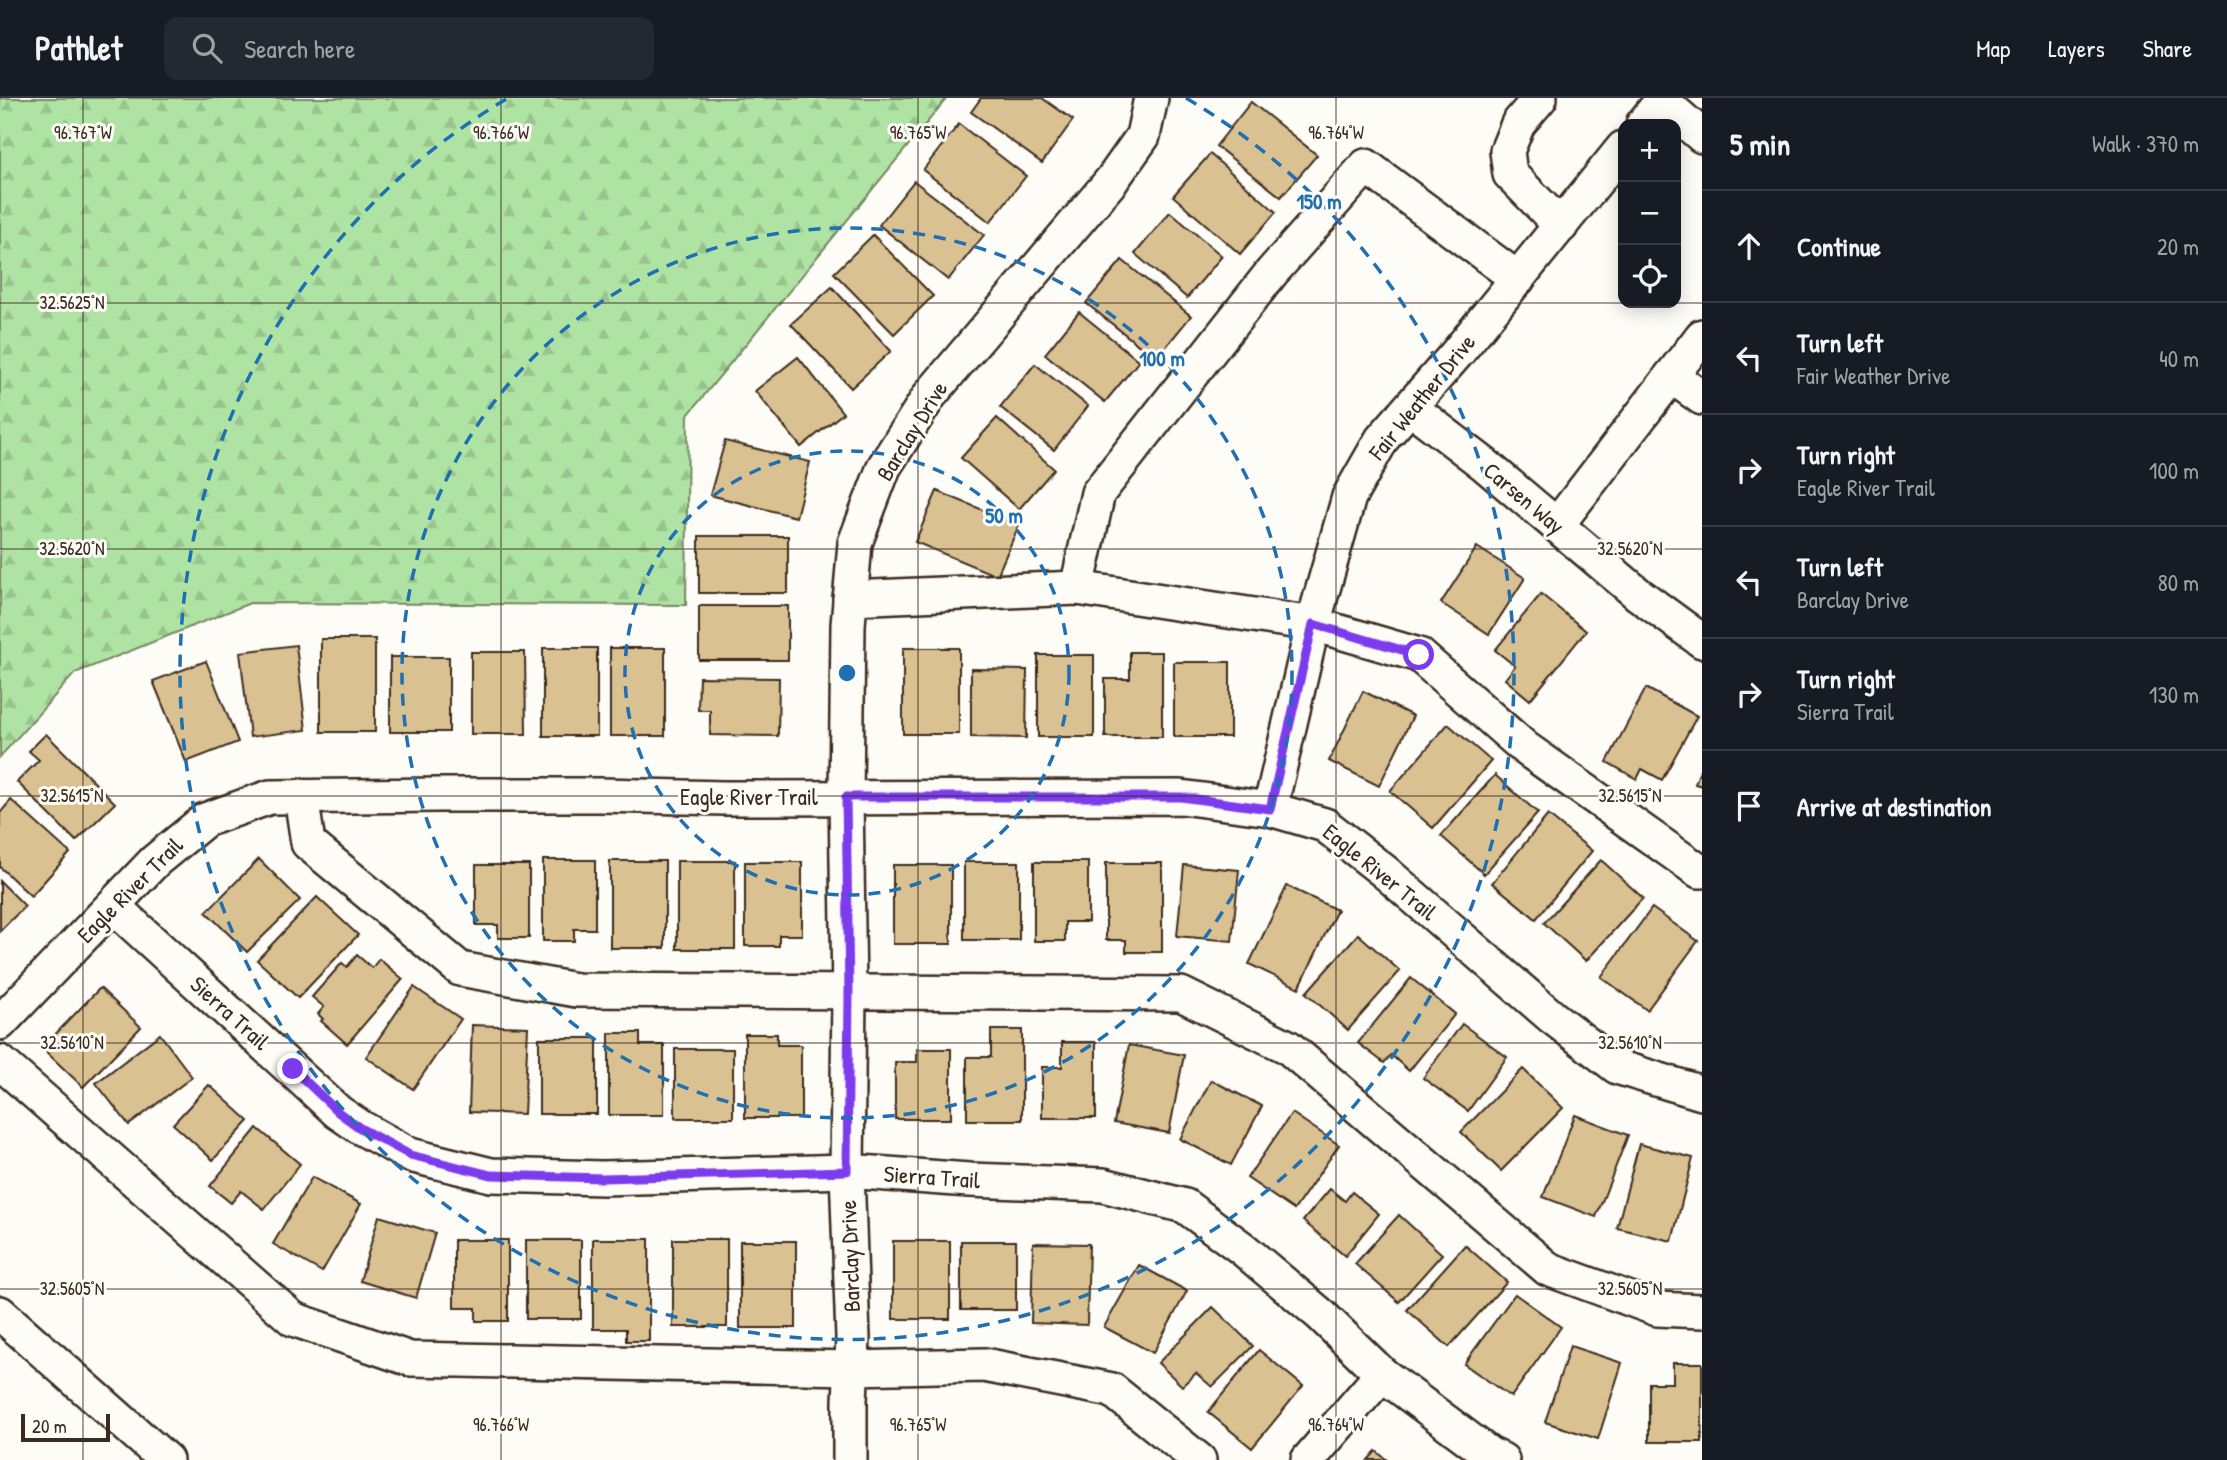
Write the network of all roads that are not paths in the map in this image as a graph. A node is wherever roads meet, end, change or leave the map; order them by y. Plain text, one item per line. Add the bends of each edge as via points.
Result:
1 (1151, 98) edge
2 (1540, 98) edge
3 (1656, 108) edge
4 (1702, 136) edge
5 (1618, 154) edge
6 (1560, 226) junction
7 (1518, 279) junction
8 (1702, 336) edge
9 (1671, 376) junction
10 (1702, 398) edge
11 (1411, 408) junction
12 (1557, 525) junction
13 (1077, 588) junction
14 (850, 598) junction
15 (1313, 624) junction
16 (1702, 642) edge
17 (301, 796) junction
18 (846, 797) junction
19 (1270, 809) junction
20 (1702, 871) edge
21 (113, 906) junction
22 (849, 993) junction
23 (0, 1023) edge
24 (0, 1062) edge
25 (1702, 1093) edge
26 (847, 1171) junction
27 (1702, 1311) edge
28 (0, 1313) edge
29 (852, 1368) junction
30 (1382, 1374) junction
31 (166, 1460) edge
32 (850, 1460) edge
33 (1199, 1460) edge
34 (1308, 1460) edge
35 (1502, 1460) edge

1 - 14 street, Barclay Drive via 1143,136 1112,180 930,395 884,467 855,543
2 - 6 street via 1512,135 1507,151 1510,174
3 - 4 street
5 - 6 street, Fair Weather Drive
6 - 7 street, Fair Weather Drive
7 - 11 street, Fair Weather Drive
7 - 13 street via 1366,166 1272,272 1098,492
8 - 9 street
9 - 10 street
9 - 12 street
11 - 12 street, Carsen Way
11 - 15 street, Fair Weather Drive via 1382,439 1349,498
12 - 16 street, Carsen Way
13 - 14 street
13 - 15 street
14 - 18 street, Barclay Drive
15 - 19 street, Fair Weather Drive
15 - 20 street via 1419,655 1525,748
17 - 18 street, Eagle River Trail
17 - 21 street, Eagle River Trail via 270,797 205,820 155,860
17 - 22 street via 308,843 460,969 576,990
18 - 19 street, Eagle River Trail via 1181,797
18 - 22 street, Barclay Drive
19 - 25 street, Eagle River Trail via 1325,825 1617,1067
21 - 23 street, Eagle River Trail
21 - 26 street, Sierra Trail via 338,1112 410,1155 491,1175 603,1178
22 - 26 street, Barclay Drive
22 - 27 street via 1181,994 1288,1046 1548,1269 1657,1309
24 - 29 street via 293,1319 410,1359
26 - 29 street, Barclay Drive
26 - 30 street, Sierra Trail via 1103,1185 1185,1206 1321,1315
28 - 31 street
29 - 32 street, Barclay Drive
29 - 33 street via 984,1365 1112,1390
30 - 34 street
30 - 35 street, Sierra Trail

